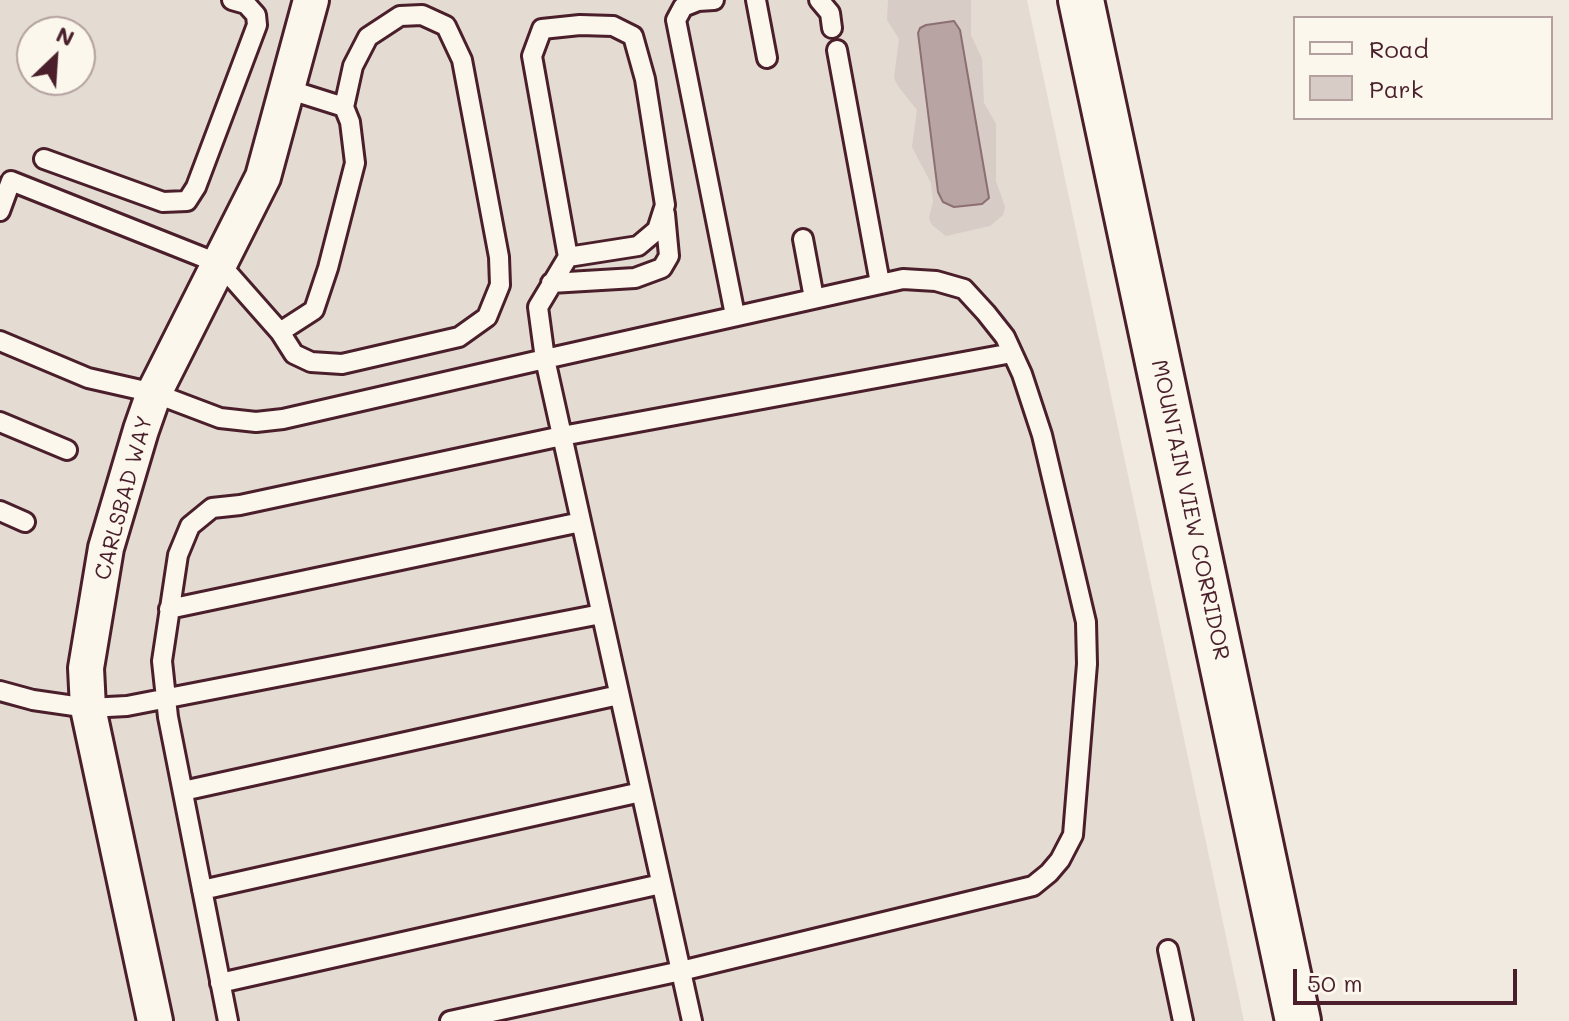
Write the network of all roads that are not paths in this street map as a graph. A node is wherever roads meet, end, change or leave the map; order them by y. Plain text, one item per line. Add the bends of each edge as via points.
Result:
1 (232, 0) edge
2 (311, 0) edge
3 (714, 0) edge
4 (756, 0) edge
5 (819, 0) edge
6 (1081, 0) edge
7 (832, 28) dead end
8 (837, 50) dead end
9 (767, 58) dead end
10 (287, 89) junction
11 (344, 107) junction
12 (44, 159) dead end
13 (6, 179) edge
14 (665, 205) junction
15 (0, 211) edge
16 (803, 239) dead end
17 (568, 257) junction
18 (220, 264) junction
19 (551, 283) junction
20 (880, 283) junction
21 (814, 298) junction
22 (735, 315) junction
23 (280, 332) junction
24 (0, 341) edge
25 (1012, 353) junction
26 (545, 359) junction
27 (154, 393) junction
28 (0, 422) edge
29 (562, 436) junction
30 (67, 450) dead end
31 (0, 511) edge
32 (25, 522) dead end
33 (581, 522) junction
34 (169, 609) junction
35 (601, 614) junction
36 (0, 691) edge
37 (619, 695) junction
38 (166, 700) junction
39 (88, 708) junction
40 (183, 791) junction
41 (641, 792) junction
42 (661, 884) junction
43 (202, 890) junction
44 (1168, 950) dead end
45 (681, 971) junction
46 (220, 983) junction
47 (155, 1021) edge
48 (228, 1021) edge
49 (450, 1021) edge
50 (692, 1021) edge
51 (1183, 1021) edge
52 (1298, 1021) edge

1 - 12 lane via 246,4 257,25 187,201 163,202
2 - 10 street, CARLSBAD WAY
3 - 22 lane via 683,7 676,20
4 - 9 lane
5 - 7 lane via 830,13
6 - 52 highway, MOUNTAIN VIEW CORRIDOR
8 - 20 lane
10 - 11 lane
10 - 18 street, CARLSBAD WAY via 263,177
11 - 23 lane via 355,163 328,268 314,310
11 - 23 lane via 353,66 368,37 400,16 422,15 446,26 462,60 500,285 487,317 459,337 342,364 311,362 294,354
13 - 15 lane
13 - 18 lane
14 - 17 lane via 657,230 638,246
14 - 17 lane via 633,36 613,26 542,29 532,56
14 - 19 lane via 669,256 662,268 635,278
16 - 21 lane
17 - 19 lane
18 - 23 lane
18 - 27 street, CARLSBAD WAY
19 - 26 lane via 538,307
20 - 21 lane
20 - 25 lane via 936,281 964,289
21 - 22 lane
22 - 26 lane
24 - 27 lane via 88,378
25 - 29 lane
25 - 45 lane via 1042,435 1086,622 1073,835 1055,867 1033,886
26 - 27 lane via 256,422 220,418
26 - 29 lane
27 - 39 street, CARLSBAD WAY via 106,548 86,668
28 - 30 lane
29 - 33 lane
29 - 34 lane via 212,508 190,526 178,555
31 - 32 lane
33 - 34 lane
33 - 35 lane
34 - 38 lane via 162,661
35 - 37 lane
35 - 38 lane
36 - 39 lane
37 - 40 lane
37 - 41 lane
38 - 39 lane
38 - 40 lane
39 - 47 street, CARLSBAD WAY
40 - 43 lane
41 - 42 lane
41 - 43 lane
42 - 45 lane
42 - 46 lane
43 - 46 lane
44 - 51 lane
45 - 49 lane
45 - 50 lane
46 - 48 lane

